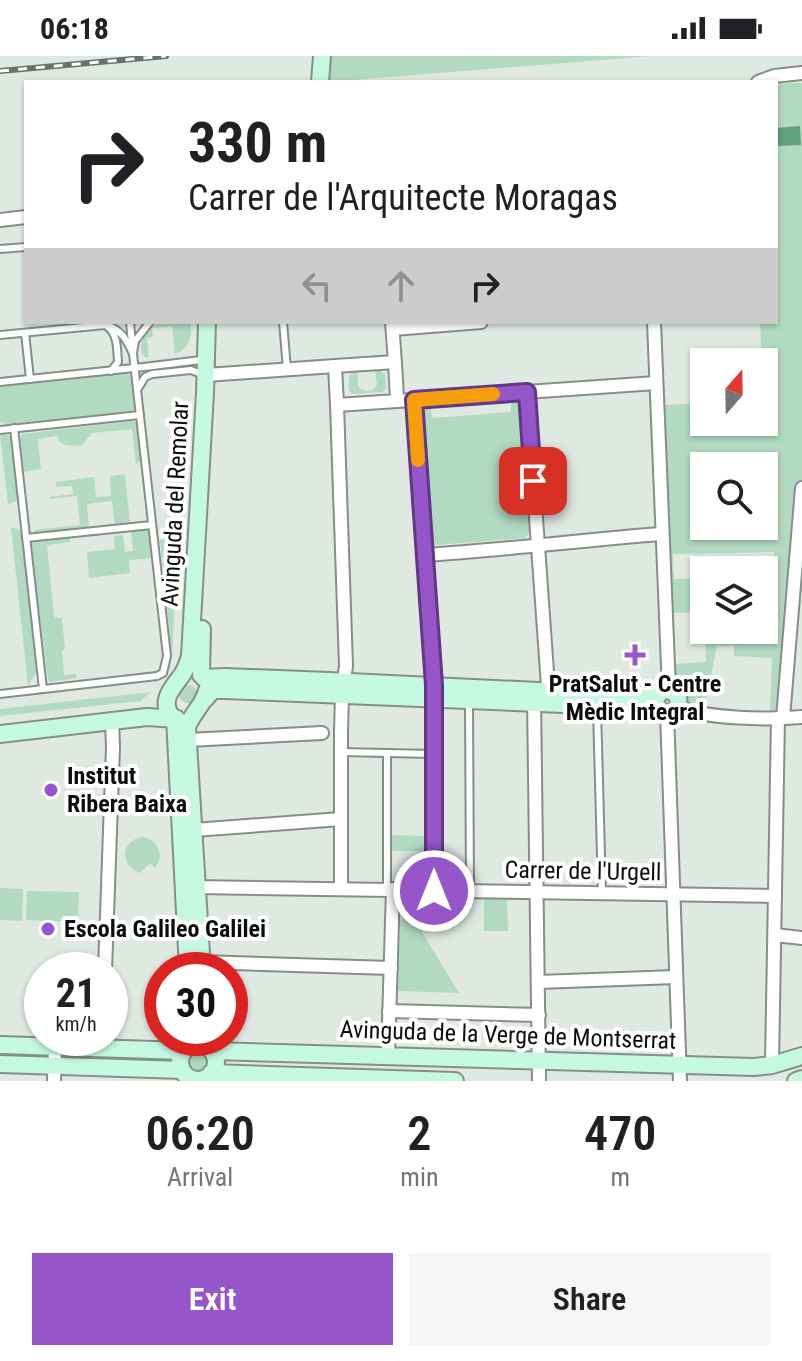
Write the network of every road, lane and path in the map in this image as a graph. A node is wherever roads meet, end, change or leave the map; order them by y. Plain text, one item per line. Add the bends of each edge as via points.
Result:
1 (322, 56) edge
2 (802, 73) edge
3 (320, 80) edge
4 (763, 80) edge
5 (24, 217) edge
6 (0, 220) edge
7 (24, 247) edge
8 (0, 249) edge
9 (109, 324) edge
10 (130, 324) edge
11 (145, 324) edge
12 (207, 324) edge
13 (218, 324) edge
14 (283, 324) edge
15 (428, 324) edge
16 (654, 324) edge
17 (105, 325) junction
18 (392, 325) edge
19 (25, 333) junction
20 (0, 335) edge
21 (133, 351) junction
22 (207, 355) junction
23 (395, 362) junction
24 (153, 366) junction
25 (335, 366) junction
26 (135, 369) junction
27 (287, 369) junction
28 (111, 371) junction
29 (209, 378) junction
30 (30, 379) junction
31 (0, 382) edge
32 (656, 383) junction
33 (527, 392) junction
34 (138, 394) junction
35 (414, 400) junction
36 (397, 401) junction
37 (337, 405) junction
38 (140, 415) junction
39 (14, 428) junction
40 (0, 430) edge
41 (802, 488) edge
42 (152, 525) junction
43 (661, 534) junction
44 (800, 534) edge
45 (26, 538) junction
46 (537, 545) junction
47 (425, 555) junction
48 (201, 657) junction
49 (222, 676) junction
50 (202, 677) junction
51 (343, 688) junction
52 (43, 689) junction
53 (170, 691) junction
54 (434, 691) junction
55 (664, 691) junction
56 (0, 694) edge
57 (542, 697) junction
58 (205, 699) junction
59 (469, 699) junction
60 (597, 705) junction
61 (669, 711) junction
62 (148, 717) junction
63 (802, 717) edge
64 (780, 718) junction
65 (112, 721) junction
66 (178, 727) junction
67 (322, 733) dead end
68 (0, 734) edge
69 (340, 752) junction
70 (387, 753) junction
71 (434, 754) junction
72 (341, 819) junction
73 (194, 830) junction
74 (184, 863) junction
75 (197, 887) junction
76 (341, 888) junction
77 (390, 889) junction
78 (434, 891) junction
79 (470, 892) junction
80 (535, 893) junction
81 (602, 894) junction
82 (673, 894) junction
83 (775, 896) junction
84 (775, 935) junction
85 (802, 938) edge
86 (106, 952) edge
87 (195, 952) edge
88 (197, 952) edge
89 (248, 967) edge
90 (391, 968) junction
91 (676, 977) junction
92 (538, 982) junction
93 (389, 1011) junction
94 (539, 1015) junction
95 (0, 1045) edge
96 (24, 1045) edge
97 (248, 1048) edge
98 (185, 1056) edge
99 (209, 1056) edge
100 (388, 1056) junction
101 (802, 1056) edge
102 (540, 1060) junction
103 (0, 1064) edge
104 (772, 1065) junction
105 (54, 1073) edge
106 (680, 1073) edge
107 (210, 1076) edge
108 (189, 1077) edge
109 (802, 1079) edge
110 (424, 1080) edge
111 (455, 1081) edge
112 (539, 1081) edge
113 (796, 1081) edge

1 - 3 street
2 - 4 street
5 - 6 street
7 - 8 lane
9 - 17 lane
10 - 21 lane
11 - 21 lane
12 - 22 street, Avinguda del Remolar
13 - 29 street, Avinguda del Remolar
14 - 27 lane
15 - 18 street
16 - 32 street
17 - 19 lane
17 - 21 lane via 120,331
17 - 28 lane via 116,340 118,362
18 - 23 street
19 - 20 lane
19 - 30 lane
21 - 24 lane via 140,365
21 - 26 lane
22 - 24 lane
22 - 29 street, Avinguda del Remolar
23 - 25 street
23 - 36 street
24 - 26 lane
25 - 27 street
25 - 37 street
26 - 28 lane
26 - 34 lane
27 - 29 street
28 - 30 lane
29 - 34 lane via 191,370 152,374 139,383
29 - 48 street, Avinguda del Remolar
29 - 53 street, Avinguda del Remolar via 190,656
30 - 31 lane
32 - 33 street
32 - 43 street
33 - 35 street
33 - 46 street
34 - 38 lane
35 - 36 street
35 - 47 street
36 - 37 street
37 - 51 street
38 - 39 lane
38 - 42 lane
39 - 40 lane
39 - 45 lane
41 - 44 street
42 - 45 lane
42 - 52 lane via 167,656 163,673
43 - 46 street
43 - 55 street
44 - 64 street
45 - 52 lane
46 - 47 street
46 - 57 street
47 - 54 street
48 - 49 street
48 - 50 street, Avinguda del Remolar
49 - 50 street
49 - 51 street
50 - 53 street via 183,677
50 - 58 street, Avinguda del Remolar via 208,686
51 - 54 street
51 - 58 street via 213,690
51 - 69 street
52 - 56 lane
53 - 62 street
53 - 66 street via 166,710
54 - 57 street
54 - 59 street
54 - 71 street
55 - 57 street
55 - 61 street via 655,704
57 - 59 street
57 - 60 street
57 - 80 street
58 - 66 street via 187,727
59 - 79 lane
60 - 61 street
60 - 81 lane
61 - 64 street
61 - 82 street
62 - 65 street
62 - 66 street
63 - 64 street
64 - 83 street
65 - 68 street
65 - 86 street
66 - 67 street
66 - 73 street
66 - 74 street
69 - 70 lane
69 - 72 street
70 - 71 lane
70 - 77 lane
71 - 78 street
72 - 73 street
72 - 76 street
73 - 75 street
74 - 75 street
74 - 87 street
75 - 76 street, Carrer de l'Urgell
75 - 88 street
76 - 77 street, Carrer de l'Urgell
77 - 78 street, Carrer de l'Urgell
77 - 90 street
78 - 79 street, Carrer de l'Urgell
79 - 80 street, Carrer de l'Urgell
80 - 81 street, Carrer de l'Urgell
80 - 92 street
81 - 82 street, Carrer de l'Urgell
82 - 83 street, Carrer de l'Urgell
82 - 91 street
83 - 84 street
84 - 85 street
84 - 104 street
89 - 90 street
90 - 93 street
91 - 92 street
91 - 106 street
92 - 94 street
93 - 94 street
93 - 100 street
94 - 102 street
95 - 96 street, Avinguda de la Verge de Montserrat
97 - 100 street, Avinguda de la Verge de Montserrat
98 - 108 street via 180,1060
99 - 107 street via 215,1062
100 - 102 street, Avinguda de la Verge de Montserrat
101 - 104 street, Avinguda de la Verge de Montserrat
102 - 106 street, Avinguda de la Verge de Montserrat
102 - 112 street
103 - 105 street
104 - 106 street, Avinguda de la Verge de Montserrat
105 - 108 street
107 - 108 street
107 - 110 street, Avinguda de la Verge de Montserrat
109 - 113 street
110 - 111 street, Avinguda de la Verge de Montserrat

